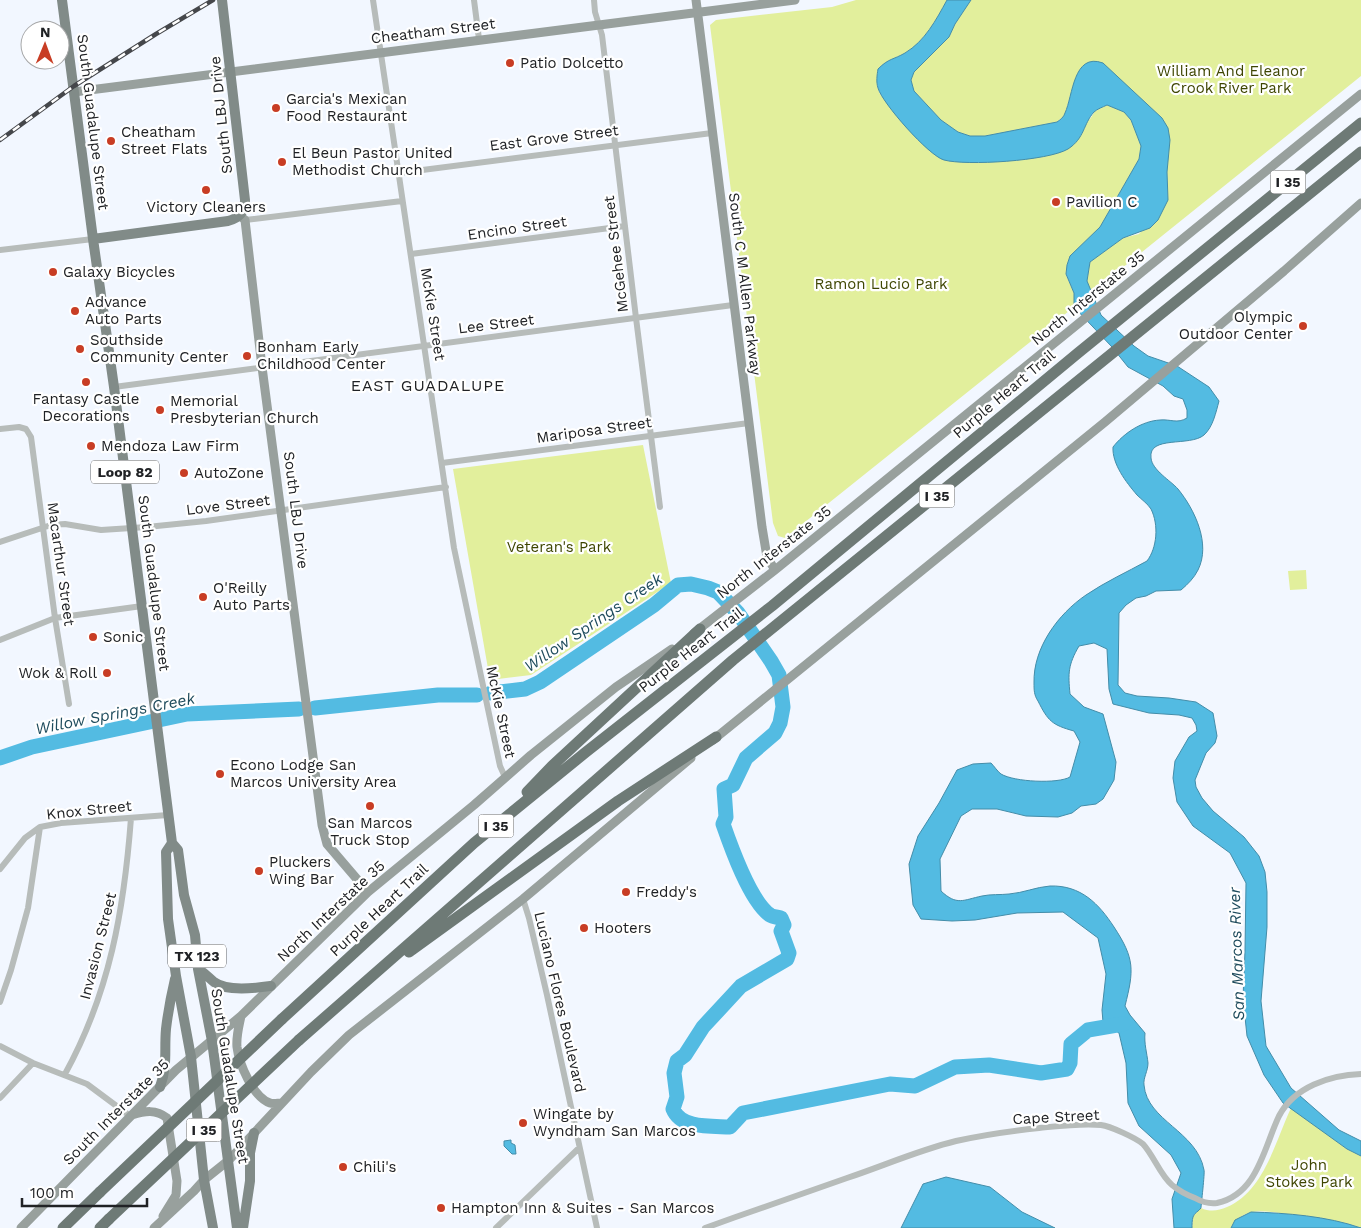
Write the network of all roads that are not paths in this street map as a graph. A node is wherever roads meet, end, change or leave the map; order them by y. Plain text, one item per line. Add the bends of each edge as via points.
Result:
1 (62, 0) edge
2 (222, 0) edge
3 (373, 0) edge
4 (474, 0) edge
5 (594, 0) edge
6 (696, 0) edge
7 (795, 0) edge
8 (697, 12) junction
9 (599, 24) junction
10 (479, 39) junction
11 (381, 52) junction
12 (231, 72) junction
13 (74, 92) junction
14 (1361, 94) edge
15 (1361, 123) edge
16 (712, 133) junction
17 (615, 145) junction
18 (1361, 152) edge
19 (399, 173) junction
20 (402, 201) junction
21 (1361, 203) edge
22 (243, 218) junction
23 (626, 226) junction
24 (92, 239) junction
25 (0, 250) edge
26 (411, 254) junction
27 (733, 304) junction
28 (636, 318) junction
29 (425, 346) junction
30 (262, 367) junction
31 (114, 387) junction
32 (749, 423) junction
33 (0, 429) edge
34 (652, 435) junction
35 (442, 463) junction
36 (446, 487) junction
37 (660, 507) dead end
38 (282, 510) junction
39 (44, 526) junction
40 (132, 528) junction
41 (0, 542) edge
42 (775, 570) junction
43 (142, 606) junction
44 (55, 618) junction
45 (702, 627) junction
46 (0, 640) edge
47 (69, 704) dead end
48 (716, 737) junction
49 (505, 777) junction
50 (168, 815) junction
51 (131, 818) junction
52 (40, 827) junction
53 (484, 835) junction
54 (172, 843) junction
55 (0, 869) edge
56 (368, 892) junction
57 (522, 899) junction
58 (198, 969) junction
59 (176, 976) junction
60 (271, 986) junction
61 (349, 996) junction
62 (0, 1002) edge
63 (241, 1016) junction
64 (212, 1041) junction
65 (0, 1046) edge
66 (191, 1057) junction
67 (33, 1063) junction
68 (65, 1074) junction
69 (1361, 1074) edge
70 (160, 1087) junction
71 (0, 1098) edge
72 (282, 1103) junction
73 (130, 1116) junction
74 (254, 1133) junction
75 (579, 1148) junction
76 (229, 1160) junction
77 (204, 1180) junction
78 (156, 1226) edge
79 (21, 1228) edge
80 (63, 1228) edge
81 (100, 1228) edge
82 (212, 1228) edge
83 (237, 1228) edge
84 (243, 1228) edge
85 (496, 1228) edge
86 (597, 1228) edge
87 (705, 1228) edge

1 - 13 main road, South Guadalupe Street / Loop 82
2 - 12 main road, South LBJ Drive
3 - 11 street, McKie Street
4 - 10 street
5 - 9 street, McGehee Street
6 - 8 main road, South C M Allen Parkway
7 - 8 main road, Cheatham Street
8 - 9 main road, Cheatham Street
8 - 16 main road, South C M Allen Parkway
9 - 10 main road, Cheatham Street
9 - 17 street, McGehee Street
10 - 11 main road, Cheatham Street
11 - 12 main road, Cheatham Street
11 - 19 street, McKie Street
12 - 13 main road, Cheatham Street
12 - 22 main road, South LBJ Drive via 246,205
13 - 24 main road, South Guadalupe Street / Loop 82
14 - 42 main road, North Interstate 35
15 - 53 highway, Purple Heart Trail / I 35 via 772,606
16 - 17 street, East Grove Street
16 - 27 main road, South C M Allen Parkway
17 - 19 street, East Grove Street
17 - 23 street, McGehee Street
18 - 61 highway, I 35 via 733,660
19 - 20 street, McKie Street
20 - 22 street
20 - 26 street, McKie Street
21 - 48 main road via 1105,422
22 - 24 main road
22 - 30 main road, South LBJ Drive
23 - 26 street, Encino Street
23 - 28 street, McGehee Street
24 - 25 street
24 - 31 main road, South Guadalupe Street / Loop 82
26 - 29 street, McKie Street
27 - 28 street, Lee Street
27 - 32 main road, South C M Allen Parkway
28 - 29 street, Lee Street
28 - 34 street, McGehee Street
29 - 30 street, Lee Street
29 - 35 street, McKie Street
30 - 31 street, Lee Street
30 - 38 main road, South LBJ Drive
31 - 40 main road, South Guadalupe Street / Loop 82
32 - 34 street, Mariposa Street
32 - 42 main road, South C M Allen Parkway via 766,551
33 - 39 street, Macarthur Street via 19,427 26,429 31,437
34 - 35 street, Mariposa Street
34 - 37 street, McGehee Street
35 - 36 street, McKie Street
36 - 38 street, Love Street
36 - 49 street, McKie Street via 454,548
38 - 40 street, Love Street
38 - 56 main road, South LBJ Drive via 324,833 328,844
39 - 40 street, Love Street via 65,524 100,530
39 - 41 street, Love Street
39 - 44 street, Macarthur Street
40 - 43 main road, South Guadalupe Street / Loop 82
42 - 45 main road, North Interstate 35
43 - 44 street
43 - 50 main road, South Guadalupe Street / Loop 82
44 - 46 street
44 - 47 street, Macarthur Street
45 - 49 main road, North Interstate 35 via 616,687
45 - 53 highway via 552,766
48 - 57 main road
48 - 61 highway via 618,800
49 - 56 main road, North Interstate 35
50 - 51 street, Knox Street
50 - 54 main road, South Guadalupe Street / Loop 82
51 - 52 street, Knox Street
51 - 68 street, Invasion Street via 124,893 106,976 88,1028
52 - 55 street, Knox Street via 25,838
52 - 62 street via 28,908
53 - 80 highway, Purple Heart Trail / I 35, bridge via 282,1019
54 - 58 main road, South Guadalupe Street / TX 123 via 178,850 184,895 195,935
54 - 59 main road, South Guadalupe Street / Loop 82 via 166,852 166,868 168,920
56 - 60 main road, North Interstate 35
57 - 72 main road via 349,1035
57 - 75 street, Luciano Flores Boulevard via 547,995
58 - 60 main road via 215,982 229,987
58 - 64 main road, South Guadalupe Street / TX 123
59 - 66 main road, South Guadalupe Street / Loop 82
59 - 70 main road via 168,1008 166,1066
60 - 63 main road, North Interstate 35
61 - 81 highway, I 35, bridge via 298,1040
63 - 64 main road, North Interstate 35
63 - 72 main road via 237,1048 245,1077 260,1096 270,1103
64 - 66 main road, South Interstate 35
64 - 76 main road, South Guadalupe Street / TX 123
65 - 67 street
66 - 70 main road, South Interstate 35
66 - 77 main road, South Guadalupe Street
67 - 68 street
67 - 71 street
68 - 73 street via 87,1084
69 - 87 street, Cape Street via 1325,1080 1300,1093 1284,1108 1253,1177 1241,1190 1216,1203 1204,1203 1171,1184 1141,1143 1116,1130 1102,1125 1061,1126 1005,1132 956,1142
70 - 73 main road, South Interstate 35
72 - 74 main road
73 - 78 main road via 153,1111 167,1118 177,1181 176,1195
73 - 79 main road, South Interstate 35
74 - 76 main road
74 - 84 main road
75 - 85 street
75 - 86 street, Luciano Flores Boulevard
76 - 77 main road
76 - 83 main road, South Guadalupe Street / TX 123
77 - 78 main road
77 - 82 main road, South Guadalupe Street

